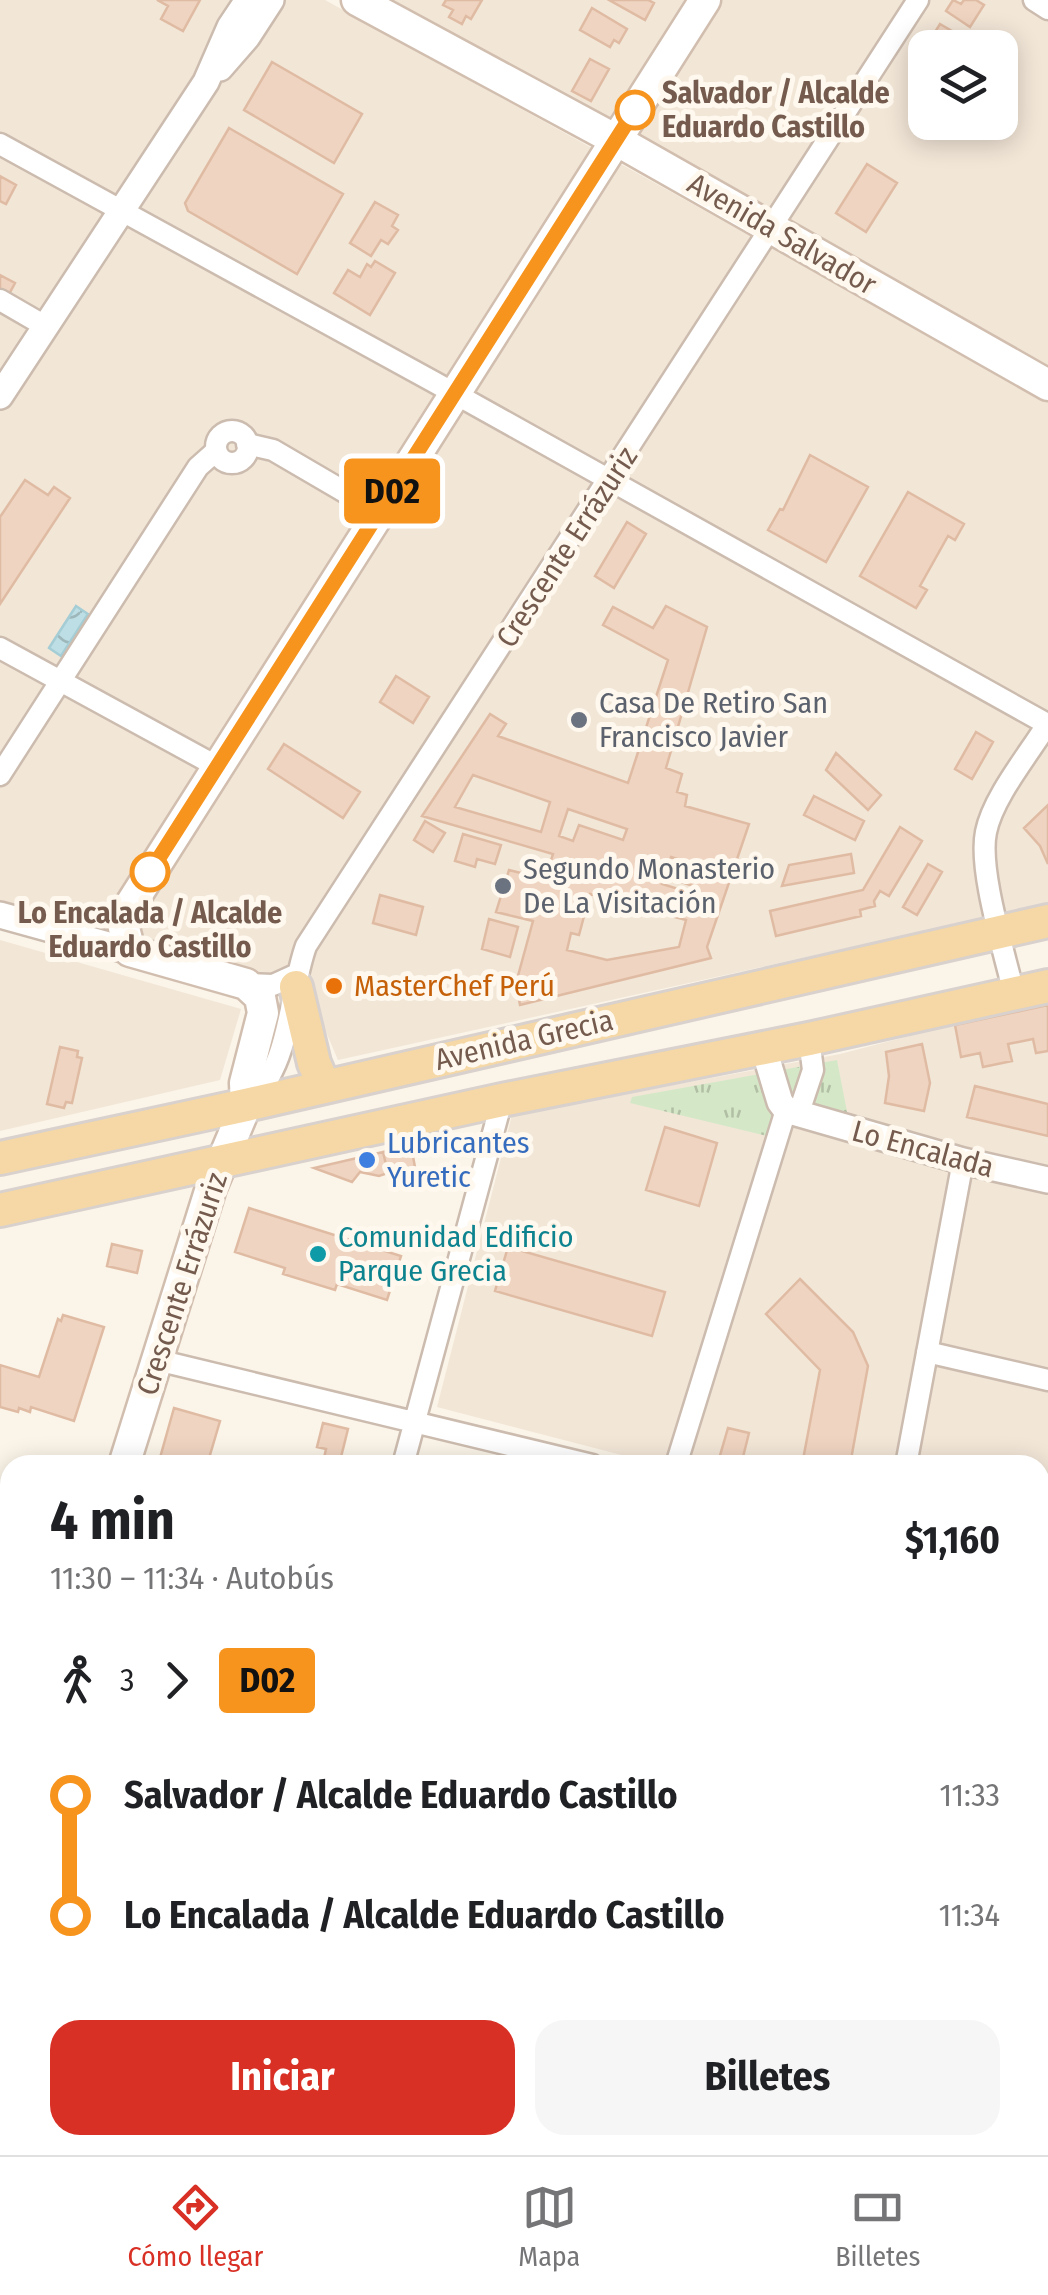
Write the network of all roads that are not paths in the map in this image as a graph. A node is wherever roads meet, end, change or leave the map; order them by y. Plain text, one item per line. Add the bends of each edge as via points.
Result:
1 (248, 0) edge
2 (271, 0) edge
3 (357, 0) edge
4 (705, 0) edge
5 (918, 0) edge
6 (1034, 0) edge
7 (1048, 9) edge
8 (206, 82) junction
9 (616, 140) junction
10 (0, 144) edge
11 (121, 210) junction
12 (772, 228) junction
13 (0, 300) edge
14 (46, 326) junction
15 (1048, 385) edge
16 (455, 394) junction
17 (0, 396) edge
18 (610, 480) junction
19 (379, 512) junction
20 (0, 648) edge
21 (61, 681) junction
22 (1048, 724) edge
23 (218, 767) junction
24 (0, 774) edge
25 (0, 915) edge
26 (1048, 921) edge
27 (1000, 932) junction
28 (130, 951) junction
29 (296, 981) junction
30 (246, 984) junction
31 (1048, 986) edge
32 (1014, 994) junction
33 (808, 1040) junction
34 (764, 1048) junction
35 (324, 1086) junction
36 (502, 1100) junction
37 (246, 1105) junction
38 (792, 1112) junction
39 (0, 1158) edge
40 (964, 1161) junction
41 (221, 1162) junction
42 (1048, 1180) edge
43 (0, 1210) edge
44 (927, 1352) junction
45 (157, 1360) junction
46 (1048, 1380) edge
47 (415, 1420) junction
48 (127, 1455) edge
49 (405, 1455) edge
50 (553, 1455) edge
51 (679, 1455) edge
52 (908, 1455) edge

1 - 8 street
2 - 8 street
3 - 9 main road, Avenida Salvador
4 - 9 main road
5 - 12 street, Crescente Errázuriz
6 - 7 street
8 - 11 street
9 - 12 main road, Avenida Salvador
9 - 16 main road
10 - 11 street
11 - 14 street
11 - 16 street
12 - 15 main road, Avenida Salvador
12 - 18 street, Crescente Errázuriz
13 - 14 street
14 - 17 street
16 - 18 street
16 - 19 main road
18 - 22 street
18 - 29 street, Crescente Errázuriz via 306,946
19 - 21 street via 274,450 247,444 246,455 232,464 216,451 198,467
19 - 23 main road
20 - 21 street
21 - 23 street
21 - 24 street
22 - 27 street via 986,834
23 - 28 main road via 129,907 124,928
25 - 28 street
26 - 27 main road, Avenida Grecia
27 - 32 street
27 - 35 main road, Avenida Grecia
28 - 30 main road
29 - 30 street
29 - 35 main road
29 - 37 street, Crescente Errázuriz via 279,1052
30 - 37 main road, Crescente Errázuriz via 257,992 262,1013
31 - 32 main road, Avenida Grecia
32 - 33 main road, Avenida Grecia
33 - 34 main road, Avenida Grecia
33 - 38 street via 814,1070
34 - 36 main road, Avenida Grecia
34 - 38 street
35 - 37 main road, Avenida Grecia
36 - 41 main road, Avenida Grecia
36 - 47 street
37 - 39 main road, Avenida Grecia
37 - 41 main road, Crescente Errázuriz
38 - 40 street, Lo Encalada
38 - 51 street
40 - 42 street, Lo Encalada
40 - 44 street
41 - 43 main road, Avenida Grecia
41 - 45 main road, Crescente Errázuriz
44 - 46 street
44 - 52 street
45 - 47 street
45 - 48 main road, Crescente Errázuriz
47 - 49 street
47 - 50 street

